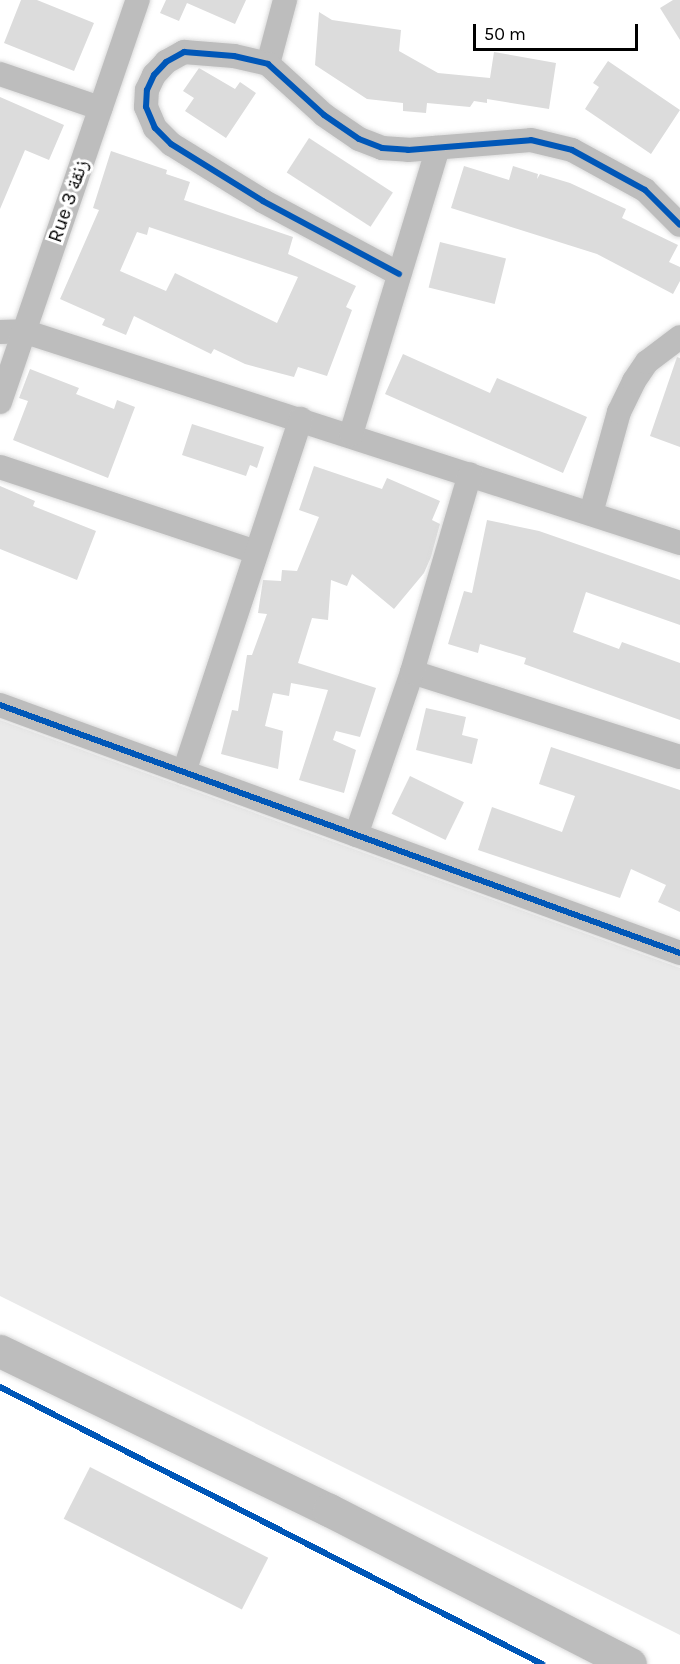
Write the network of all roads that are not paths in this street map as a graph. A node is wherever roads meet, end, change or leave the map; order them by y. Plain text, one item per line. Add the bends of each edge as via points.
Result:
1 (138, 0) edge
2 (285, 0) edge
3 (268, 64) junction
4 (0, 74) edge
5 (100, 108) junction
6 (438, 148) junction
7 (680, 225) edge
8 (399, 274) junction
9 (11, 332) edge
10 (680, 337) edge
11 (0, 402) edge
12 (301, 419) junction
13 (351, 434) junction
14 (0, 467) edge
15 (471, 474) junction
16 (591, 513) junction
17 (680, 543) edge
18 (256, 552) junction
19 (412, 672) junction
20 (0, 705) edge
21 (680, 757) edge
22 (184, 772) junction
23 (356, 835) junction
24 (680, 953) edge
25 (0, 1352) edge
26 (630, 1664) edge

1 - 5 street, Rue 3 زنقة
2 - 3 street
3 - 6 street via 324,115 359,139 382,148
3 - 8 street via 205,51 184,52 166,62 147,90 146,107 154,128 189,157 254,196
4 - 5 street
5 - 9 street, Rue 3 زنقة
6 - 7 street via 531,140 572,150 645,190
6 - 8 street
8 - 13 street
9 - 11 street, Rue 3 زنقة
9 - 12 street
10 - 16 street via 647,362 634,381 619,412
12 - 13 street
12 - 18 street
13 - 15 street
14 - 18 street
15 - 16 street
15 - 19 street
16 - 17 street
18 - 22 street
19 - 21 street
19 - 23 street
20 - 22 street
22 - 23 street
23 - 24 street
25 - 26 main road via 329,1510

